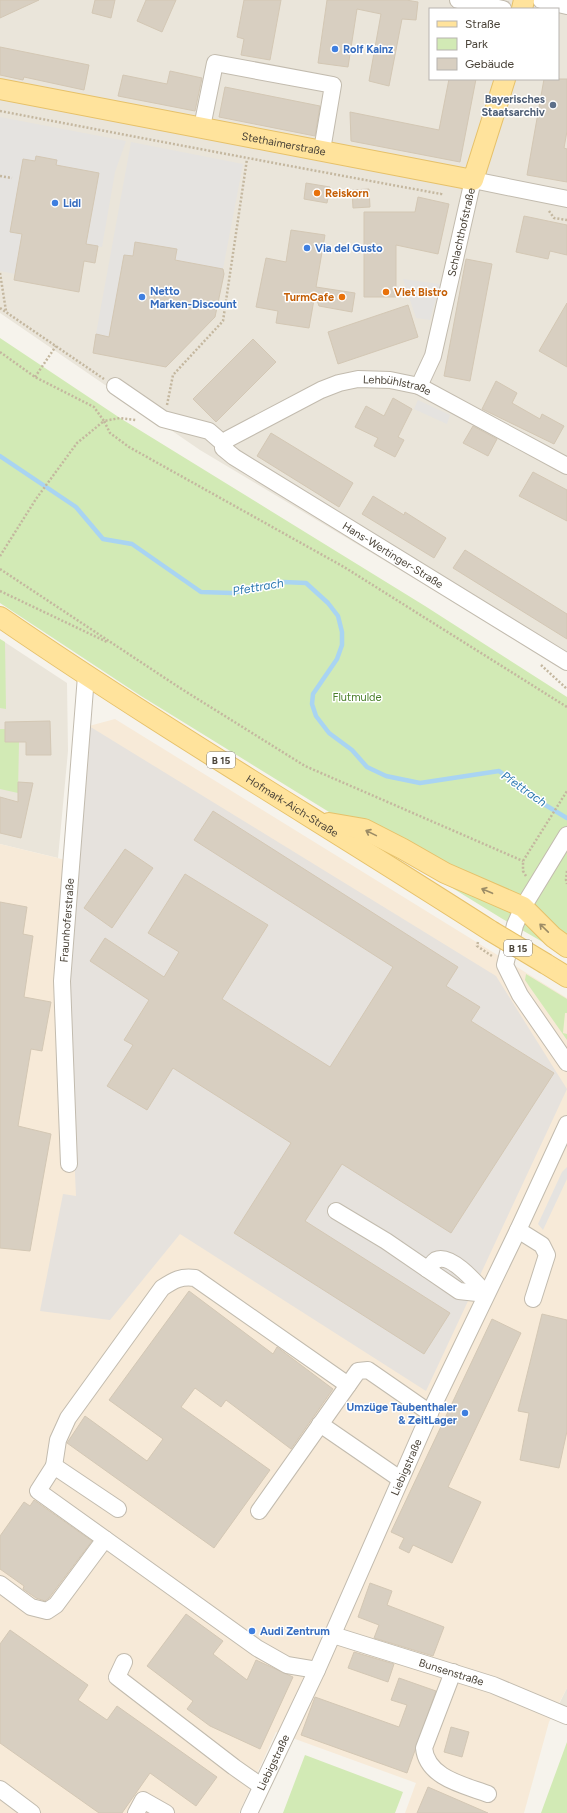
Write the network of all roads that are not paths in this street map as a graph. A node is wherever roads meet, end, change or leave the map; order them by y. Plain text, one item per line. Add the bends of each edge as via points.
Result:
1 (458, 0) edge
2 (541, 0) edge
3 (567, 6) edge
4 (498, 8) edge
5 (505, 80) edge
6 (0, 89) edge
7 (202, 127) junction
8 (322, 150) junction
9 (473, 180) junction
10 (567, 199) edge
11 (115, 386) road end
12 (419, 386) junction
13 (224, 444) junction
14 (567, 466) edge
15 (0, 617) edge
16 (567, 662) edge
17 (86, 676) junction
18 (319, 821) junction
19 (566, 836) edge
20 (522, 907) junction
21 (567, 948) edge
22 (567, 977) edge
23 (567, 1062) edge
24 (567, 1124) edge
25 (564, 1142) edge
26 (69, 1164) dead end
27 (336, 1211) dead end
28 (518, 1230) junction
29 (486, 1294) junction
30 (533, 1299) dead end
31 (348, 1385) junction
32 (430, 1413) junction
33 (320, 1424) junction
34 (54, 1466) junction
35 (400, 1479) junction
36 (118, 1509) dead end
37 (259, 1511) dead end
38 (105, 1538) junction
39 (0, 1584) edge
40 (333, 1635) junction
41 (124, 1662) dead end
42 (317, 1670) junction
43 (453, 1672) junction
44 (567, 1716) edge
45 (262, 1786) junction
46 (0, 1789) edge
47 (488, 1794) dead end
48 (32, 1813) edge
49 (136, 1813) edge
50 (166, 1813) edge
51 (249, 1813) edge

1 - 4 street
2 - 3 street
5 - 9 main road, Schlachthofstraße
6 - 7 main road, Stethaimerstraße
7 - 8 main road, Stethaimerstraße
7 - 8 street via 215,63 333,85
8 - 9 main road, Stethaimerstraße
9 - 10 street, Stethaimerstraße
9 - 12 street, Schlachthofstraße via 433,356
11 - 13 street via 163,419 209,431
12 - 13 street, Lehbühlstraße via 358,379 339,383 228,439
12 - 14 street, Lehbühlstraße
13 - 16 street, Hans-Wertinger-Straße via 223,448 234,457
15 - 17 main road, Hofmark-Aich-Straße / B 15
17 - 18 main road, Hofmark-Aich-Straße / B 15
17 - 26 street, Fraunhoferstraße via 62,980
20 -> 18 main road via 445,873 364,829
18 - 22 main road, Hofmark-Aich-Straße / B 15, bridge
19 - 20 street
21 -> 20 main road
20 - 23 street via 505,965 520,995
24 - 25 street, Liebigstraße
25 - 28 street, Liebigstraße
27 - 29 street via 386,1241 459,1291
28 - 29 street, Liebigstraße
28 - 30 street via 542,1245 546,1255
29 - 32 street, Liebigstraße
31 - 32 street via 358,1371 368,1370
31 - 33 street
31 - 34 street via 195,1278 174,1280 162,1288 68,1418 58,1440
32 - 35 street, Liebigstraße
33 - 35 street
33 - 37 street
34 - 36 street
34 - 38 street via 38,1491
35 - 40 street, Liebigstraße
38 - 39 street via 56,1605 47,1611 31,1607
38 - 42 street via 257,1648 287,1665
40 - 42 street, Liebigstraße
40 - 43 street, Bunsenstraße
41 - 45 street via 116,1677
42 - 45 street, Liebigstraße
43 - 44 street, Bunsenstraße via 493,1685
43 - 47 street via 424,1748 424,1756 434,1771
45 - 51 street, Liebigstraße
46 - 48 street
49 - 50 street via 143,1800

